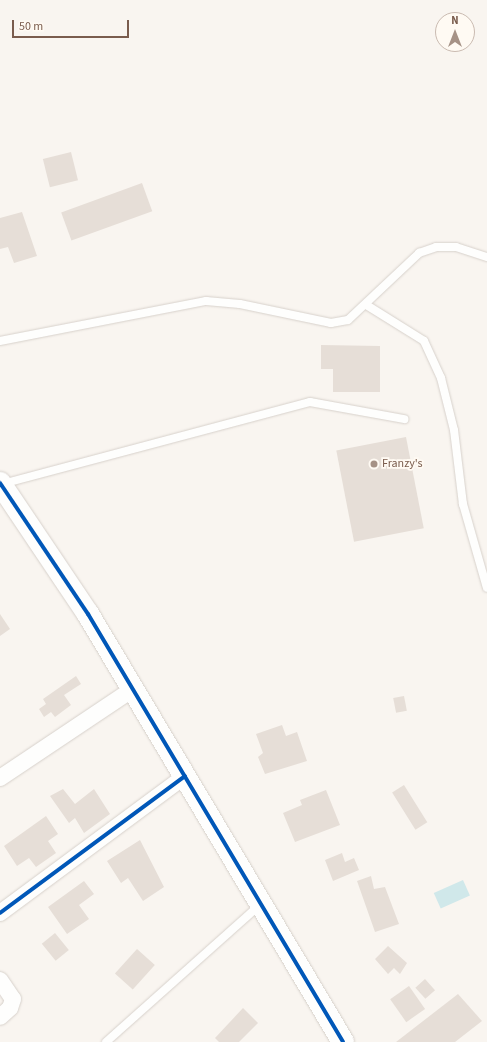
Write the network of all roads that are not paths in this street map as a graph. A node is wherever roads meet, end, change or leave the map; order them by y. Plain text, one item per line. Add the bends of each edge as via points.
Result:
1 (487, 256) edge
2 (368, 306) junction
3 (0, 341) edge
4 (404, 419) dead end
5 (0, 484) edge
6 (487, 588) edge
7 (133, 689) junction
8 (185, 776) junction
9 (0, 778) edge
10 (261, 904) junction
11 (0, 914) edge
12 (0, 980) edge
13 (0, 1017) edge
14 (106, 1042) edge
15 (343, 1042) edge

1 - 2 lane via 456,247 436,247 425,251 400,269
2 - 3 lane via 348,320 331,322 240,304 206,301
2 - 6 lane via 424,341 440,378 454,430 464,504
4 - 5 lane via 310,402
5 - 7 street via 88,614
7 - 8 street
7 - 9 street
8 - 10 street
8 - 11 street
10 - 14 lane
10 - 15 street
12 - 13 street via 13,999 10,1008

